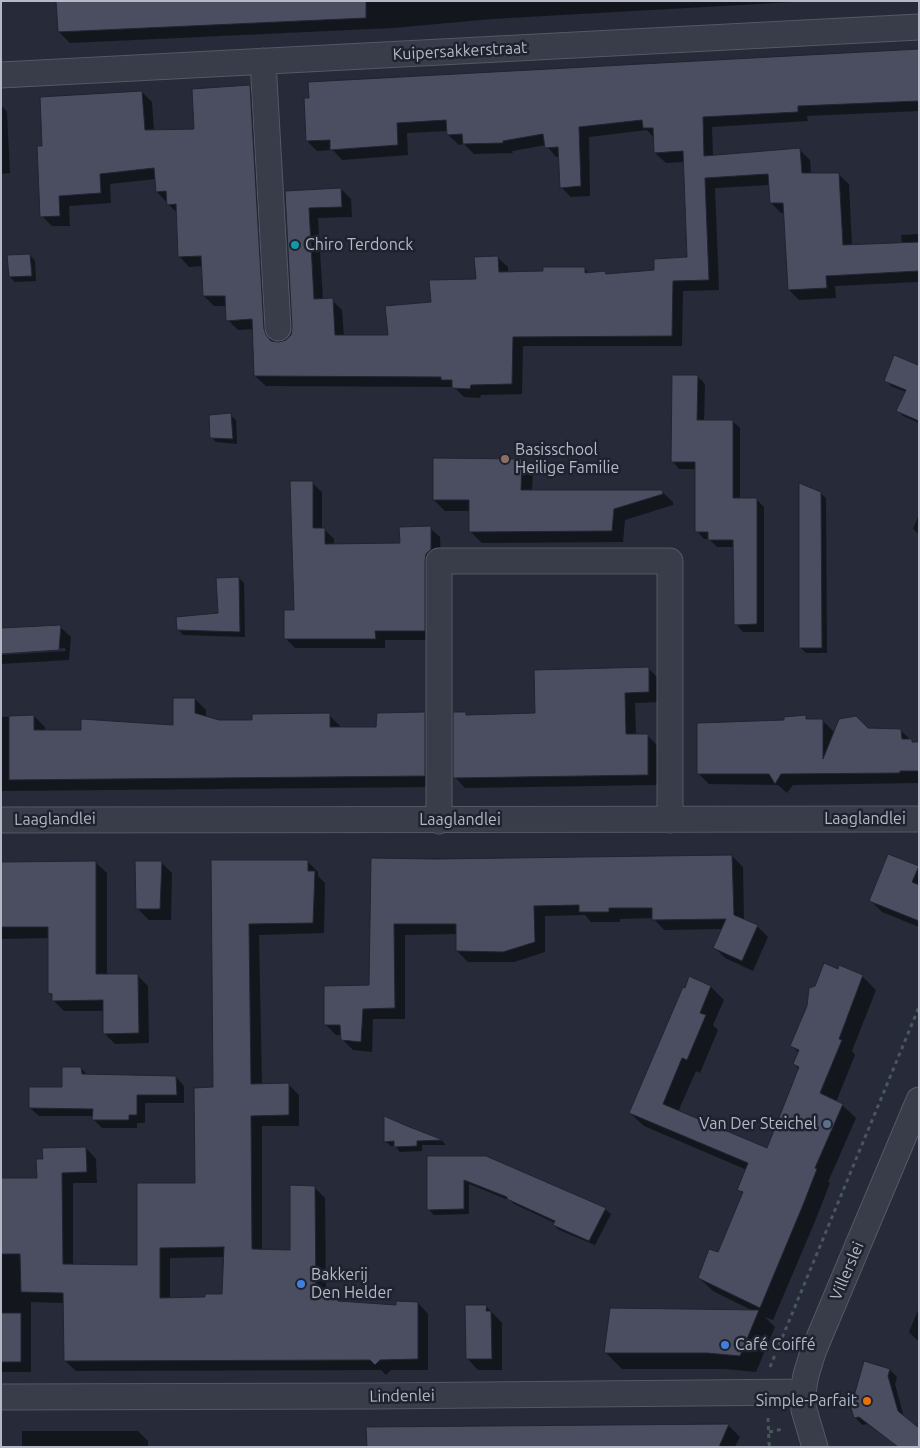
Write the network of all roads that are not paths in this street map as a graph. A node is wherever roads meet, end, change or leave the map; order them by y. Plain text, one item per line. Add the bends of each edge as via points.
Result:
1 (919, 27) edge
2 (263, 62) junction
3 (1, 75) edge
4 (278, 328) dead end
5 (919, 819) edge
6 (1, 820) edge
7 (670, 820) junction
8 (439, 821) junction
9 (919, 1100) edge
10 (803, 1392) junction
11 (1, 1397) edge
12 (815, 1447) edge

1 - 2 street, Kuipersakkerstraat
2 - 3 street, Kuipersakkerstraat
2 - 4 street
5 - 7 street, Laaglandlei
6 - 8 street, Laaglandlei
7 - 8 street, Laaglandlei
7 - 8 street via 670,561 439,561
9 - 10 street, Villerslei via 813,1352
10 - 11 street, Lindenlei
10 - 12 street, Villerslei via 804,1410

